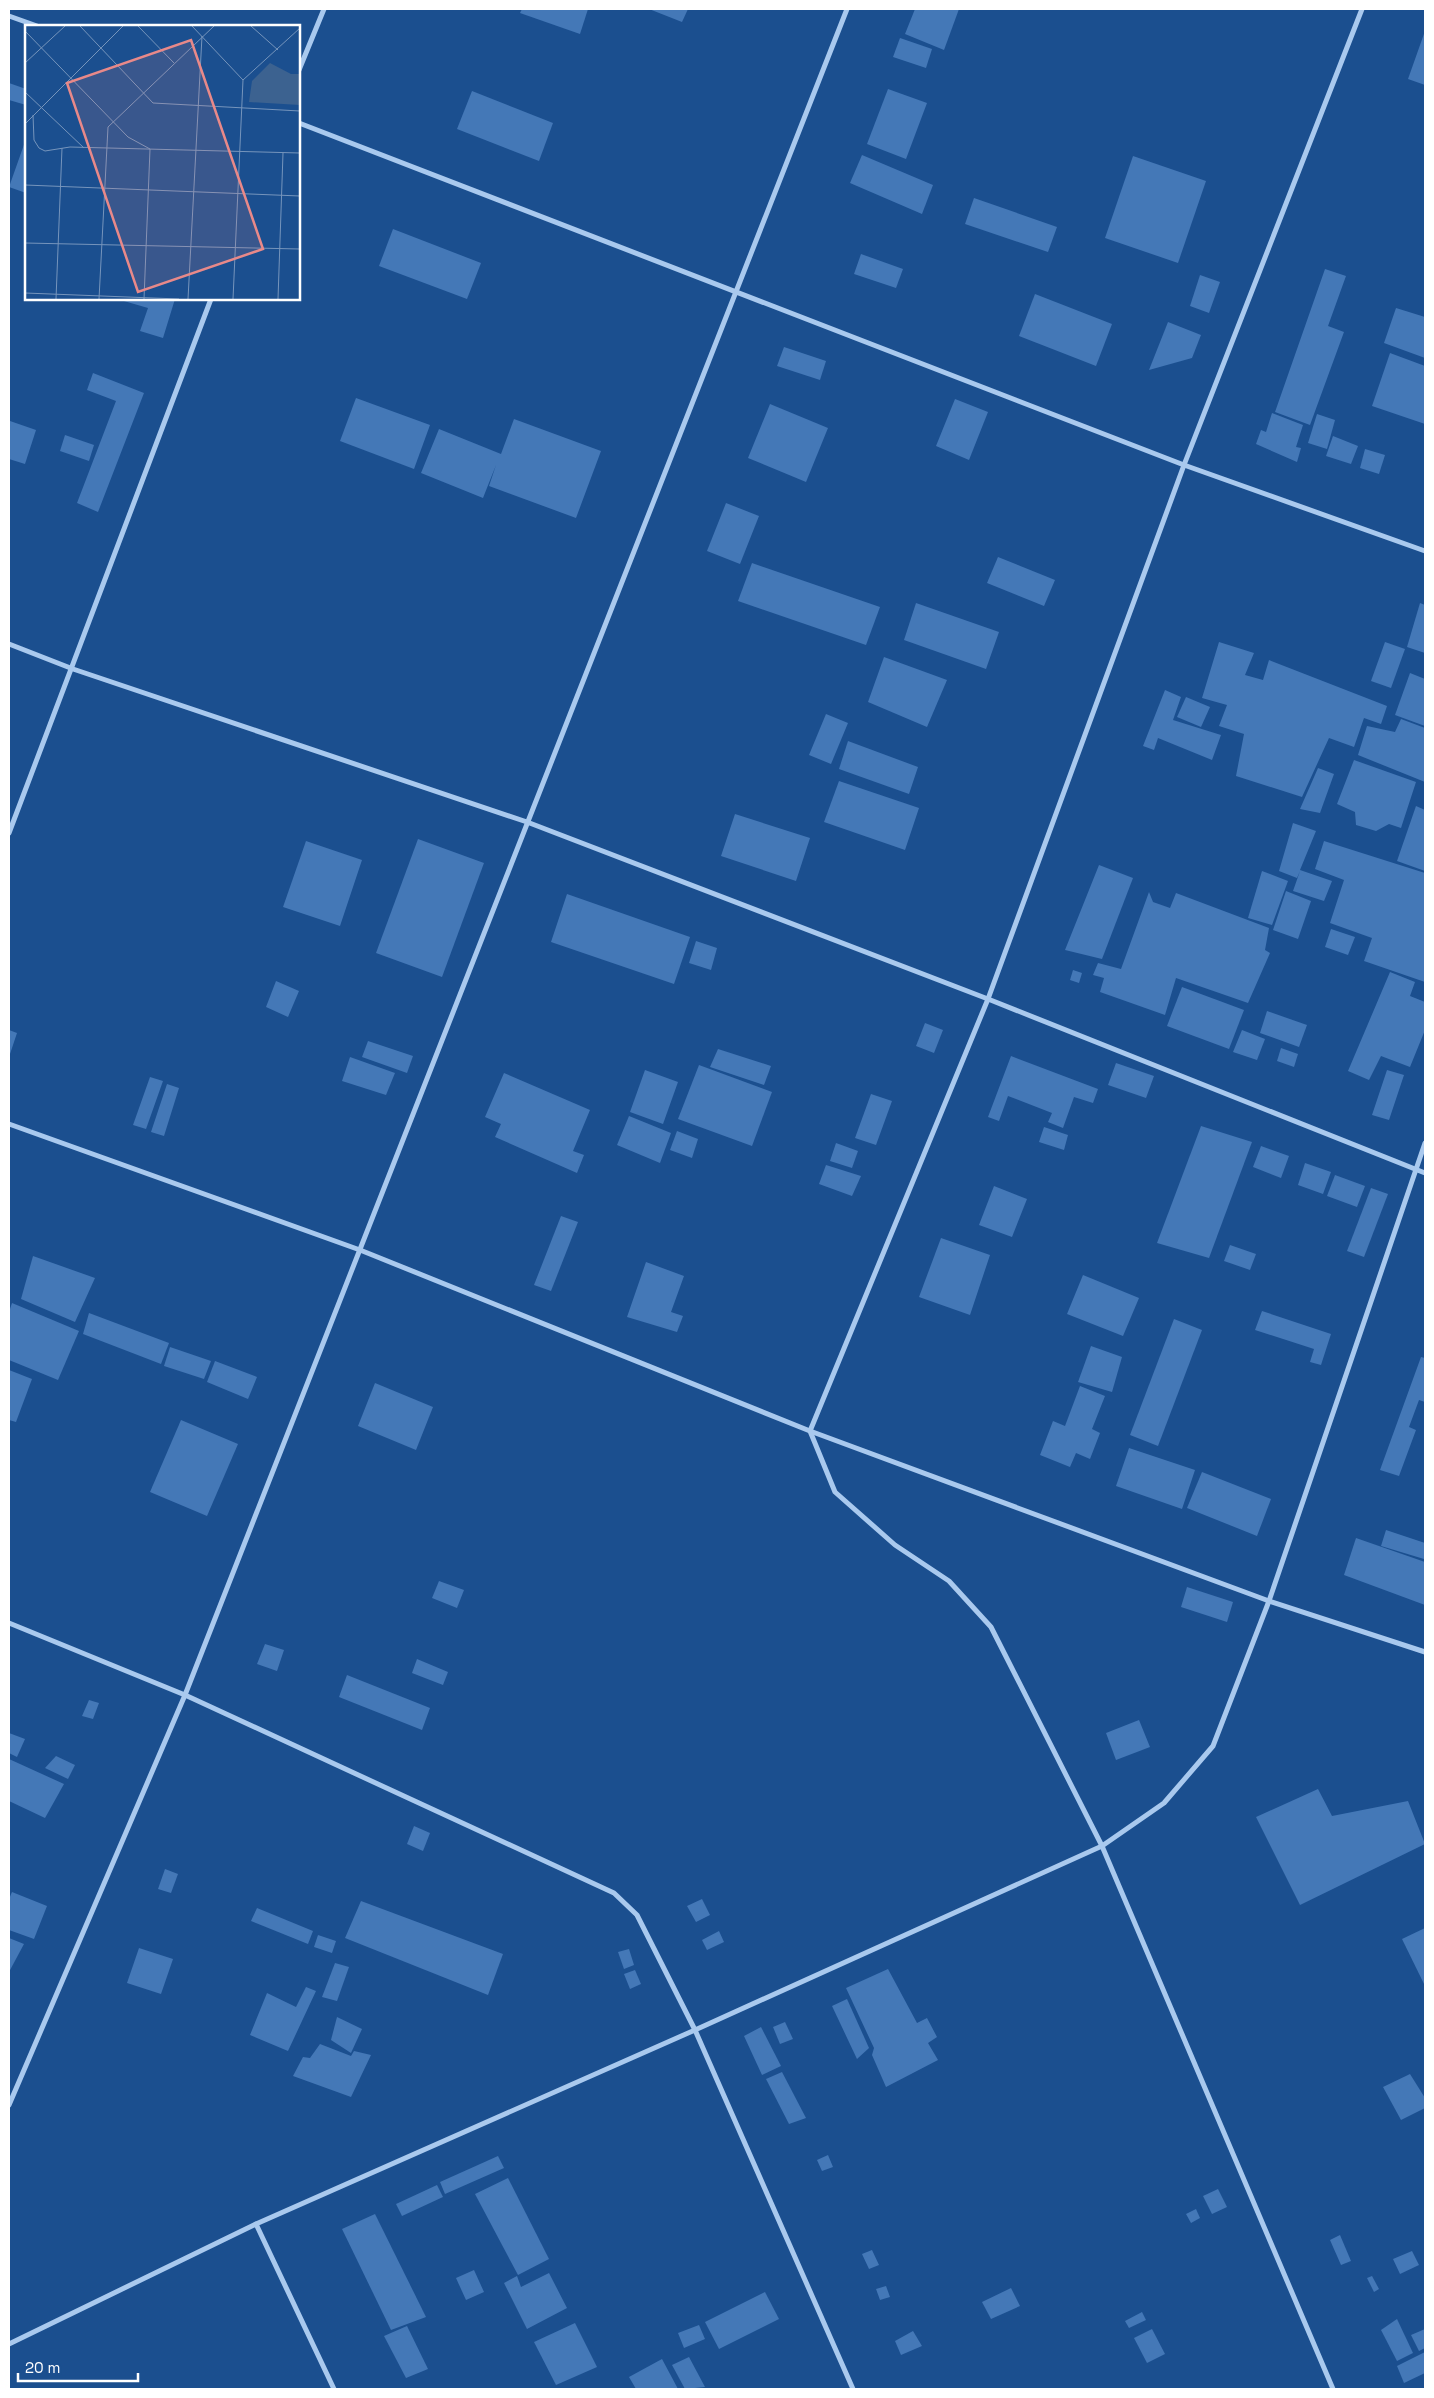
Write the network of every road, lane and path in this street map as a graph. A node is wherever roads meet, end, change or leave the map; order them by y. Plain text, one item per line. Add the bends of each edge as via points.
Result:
1 (324, 9) edge
2 (846, 9) edge
3 (1362, 9) edge
4 (9, 16) edge
5 (34, 25) edge
6 (300, 68) edge
7 (300, 123) edge
8 (736, 293) junction
9 (212, 300) edge
10 (1184, 465) junction
11 (1425, 551) edge
12 (9, 644) edge
13 (73, 669) junction
14 (527, 822) junction
15 (9, 833) edge
16 (988, 999) junction
17 (9, 1124) edge
18 (1425, 1143) edge
19 (1414, 1169) junction
20 (1425, 1174) edge
21 (360, 1250) junction
22 (810, 1431) junction
23 (1269, 1601) junction
24 (9, 1623) edge
25 (1425, 1652) edge
26 (185, 1695) junction
27 (1102, 1846) junction
28 (696, 2030) junction
29 (9, 2105) edge
30 (256, 2224) junction
31 (9, 2344) edge
32 (334, 2389) edge
33 (853, 2389) edge
34 (1333, 2389) edge

1 - 6 street
2 - 8 street
3 - 10 street
4 - 5 street
7 - 8 street
8 - 10 street
8 - 14 street
9 - 13 street
10 - 11 street
10 - 16 street
12 - 13 street
13 - 14 street
13 - 15 street
14 - 16 street
14 - 21 street
16 - 19 street
16 - 22 street
17 - 21 street
18 - 19 street
19 - 20 street
19 - 23 street
21 - 22 street
21 - 26 street
22 - 23 street
22 - 27 street via 835,1492 896,1545 949,1581 991,1627
23 - 25 street
23 - 27 street via 1213,1746 1164,1803
24 - 26 street
26 - 28 street via 614,1893 637,1915
26 - 29 street
27 - 28 street
27 - 34 street
28 - 30 street
28 - 33 street
30 - 31 street
30 - 32 street

